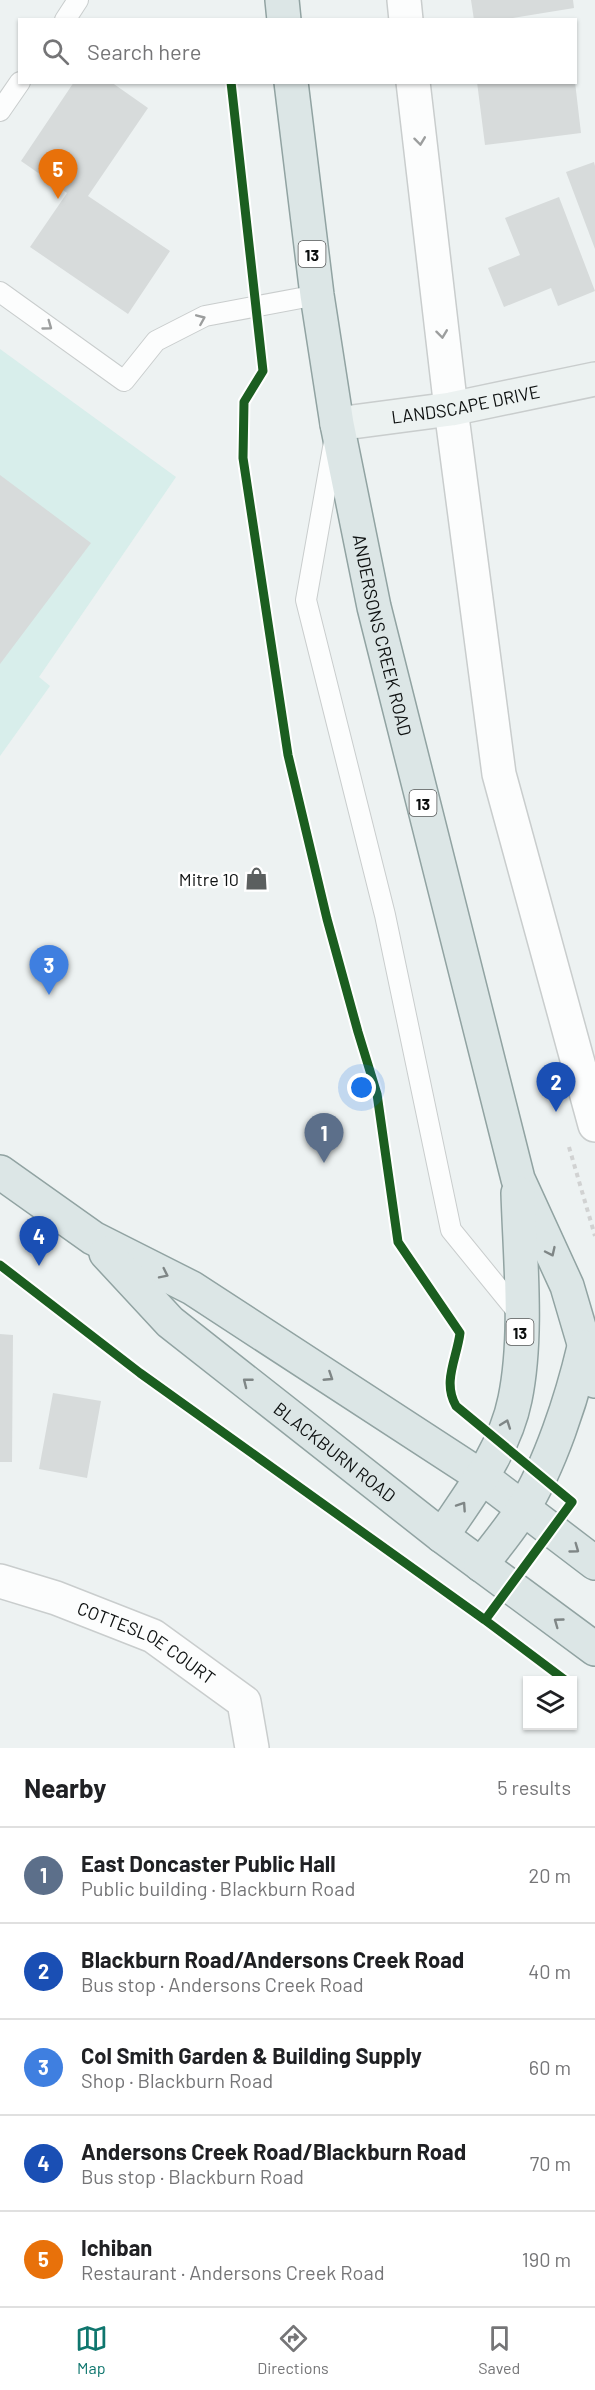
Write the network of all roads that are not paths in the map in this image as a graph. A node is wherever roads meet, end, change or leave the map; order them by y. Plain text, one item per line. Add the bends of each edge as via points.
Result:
1 (78, 0) edge
2 (282, 0) edge
3 (404, 0) edge
4 (65, 18) edge
5 (284, 18) edge
6 (406, 18) edge
7 (19, 84) edge
8 (291, 84) edge
9 (413, 84) edge
10 (0, 111) edge
11 (0, 292) edge
12 (317, 295) junction
13 (595, 379) edge
14 (451, 410) junction
15 (337, 424) junction
16 (595, 1125) edge
17 (0, 1172) edge
18 (518, 1179) junction
19 (93, 1238) junction
20 (520, 1316) junction
21 (584, 1346) junction
22 (595, 1382) edge
23 (482, 1477) junction
24 (523, 1509) junction
25 (442, 1536) junction
26 (595, 1563) edge
27 (481, 1565) junction
28 (0, 1581) edge
29 (595, 1649) edge
30 (252, 1748) edge

1 - 4 lane
2 - 5 main road
3 - 6 street
7 - 10 lane
8 - 12 main road, ANDERSONS CREEK ROAD / 13
9 -> 14 street
11 -> 12 lane via 124,381 156,341 205,316
12 - 15 main road, ANDERSONS CREEK ROAD / 13
13 - 14 street, LANDSCAPE DRIVE
14 - 15 street, LANDSCAPE DRIVE
14 - 16 street via 499,774
15 - 18 main road, ANDERSONS CREEK ROAD / 13 via 374,608
15 - 20 lane via 306,600 385,915 451,1230
17 - 19 main road, BLACKBURN ROAD
18 - 20 main road, ANDERSONS CREEK ROAD / 13
18 -> 21 main road, ANDERSONS CREEK ROAD / 13 via 567,1286
19 -> 23 main road, BLACKBURN ROAD via 192,1288
25 -> 19 main road, BLACKBURN ROAD via 170,1322
23 -> 20 main road, ANDERSONS CREEK ROAD / 13 via 500,1442 514,1401 520,1360
21 - 22 main road, 13
21 - 24 main road, ANDERSONS CREEK ROAD via 576,1381 550,1451
23 - 24 main road, BLACKBURN ROAD
25 -> 23 main road, ANDERSONS CREEK ROAD / 13
24 -> 26 main road, BLACKBURN ROAD
24 - 27 main road, ANDERSONS CREEK ROAD
25 - 27 main road, BLACKBURN ROAD
29 -> 27 main road, BLACKBURN ROAD
28 - 30 street, COTTESLOE COURT via 153,1636 243,1702

